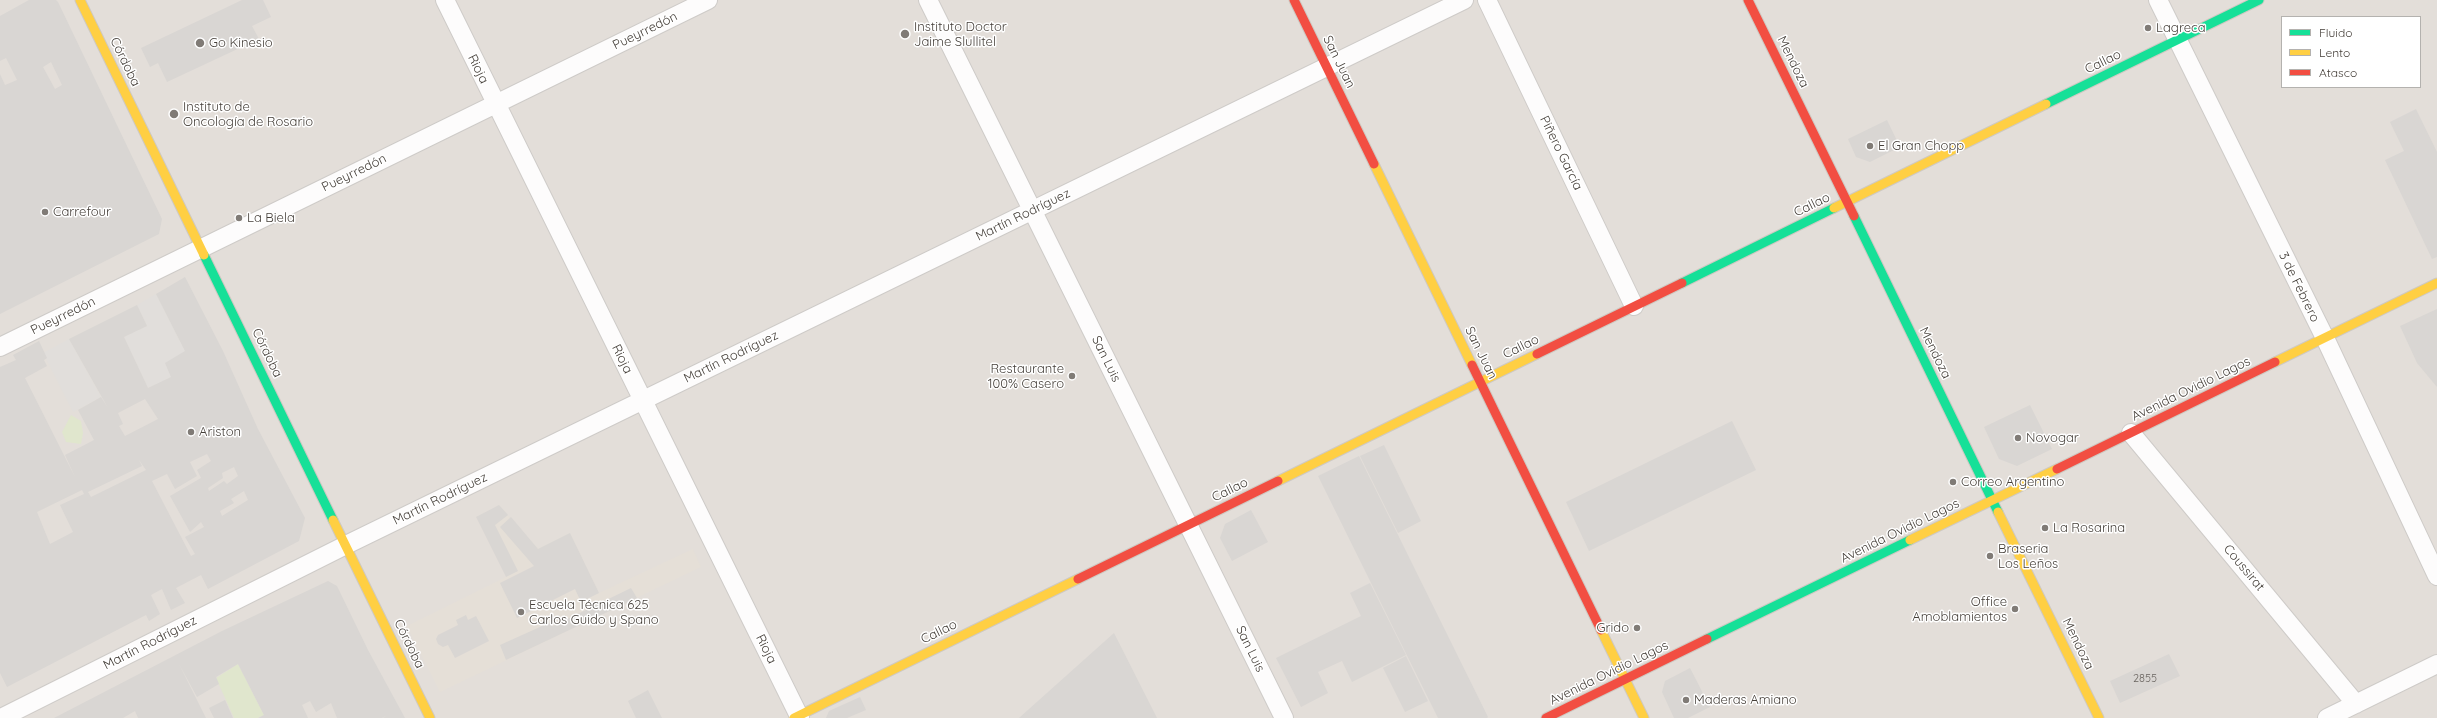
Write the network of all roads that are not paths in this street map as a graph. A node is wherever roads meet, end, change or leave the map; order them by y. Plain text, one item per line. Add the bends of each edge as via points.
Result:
1 (80, 0) edge
2 (445, 0) edge
3 (708, 0) edge
4 (928, 0) edge
5 (1294, 0) edge
6 (1464, 0) edge
7 (1487, 0) edge
8 (1748, 0) edge
9 (2158, 0) edge
10 (2259, 0) edge
11 (2177, 40) junction
12 (1326, 67) junction
13 (496, 104) junction
14 (1847, 202) junction
15 (1032, 210) junction
16 (201, 248) junction
17 (2437, 283) edge
18 (1634, 306) junction
19 (2325, 338) junction
20 (0, 347) edge
21 (1480, 382) junction
22 (642, 400) junction
23 (2131, 432) junction
24 (1993, 500) junction
25 (1188, 525) junction
26 (346, 545) junction
27 (2437, 576) edge
28 (2437, 664) edge
29 (1626, 679) junction
30 (2356, 704) junction
31 (798, 717) edge
32 (1, 718) edge
33 (430, 718) edge
34 (1284, 718) edge
35 (1546, 718) edge
36 (1644, 718) edge
37 (2099, 718) edge
38 (2327, 718) edge

1 - 16 main road, Córdoba
2 - 13 street, Rioja
3 - 13 street, Pueyrredón
4 - 15 street, San Luis
5 - 12 main road, San Juan
6 - 12 street, Martín Rodríguez
7 - 18 street, Piñero García
8 - 14 main road, Mendoza
9 - 11 street, 3 de Febrero
10 - 11 main road, Callao
11 - 14 main road, Callao
11 - 19 street, 3 de Febrero
12 - 15 street, Martín Rodríguez
12 - 21 main road, San Juan
13 - 16 street, Pueyrredón
13 - 22 street, Rioja
14 - 18 main road, Callao
14 - 24 main road, Mendoza
15 - 22 street, Martín Rodríguez
15 - 25 street, San Luis
16 - 20 street, Pueyrredón
16 - 26 main road, Córdoba
17 - 19 main road, Avenida Ovidio Lagos
18 - 21 main road, Callao
19 - 23 main road, Avenida Ovidio Lagos
19 - 27 street, 3 de Febrero
21 - 25 main road, Callao
21 - 29 main road, San Juan
22 - 26 street, Martín Rodríguez
22 - 31 street, Rioja
23 - 24 main road, Avenida Ovidio Lagos
23 - 30 street, Coussirat
24 - 29 main road, Avenida Ovidio Lagos
24 - 37 main road, Mendoza
25 - 31 main road, Callao
25 - 34 street, San Luis
26 - 32 street, Martín Rodríguez
26 - 33 main road, Córdoba
28 - 30 street
29 - 35 main road, Avenida Ovidio Lagos
29 - 36 main road, San Juan
30 - 38 street

